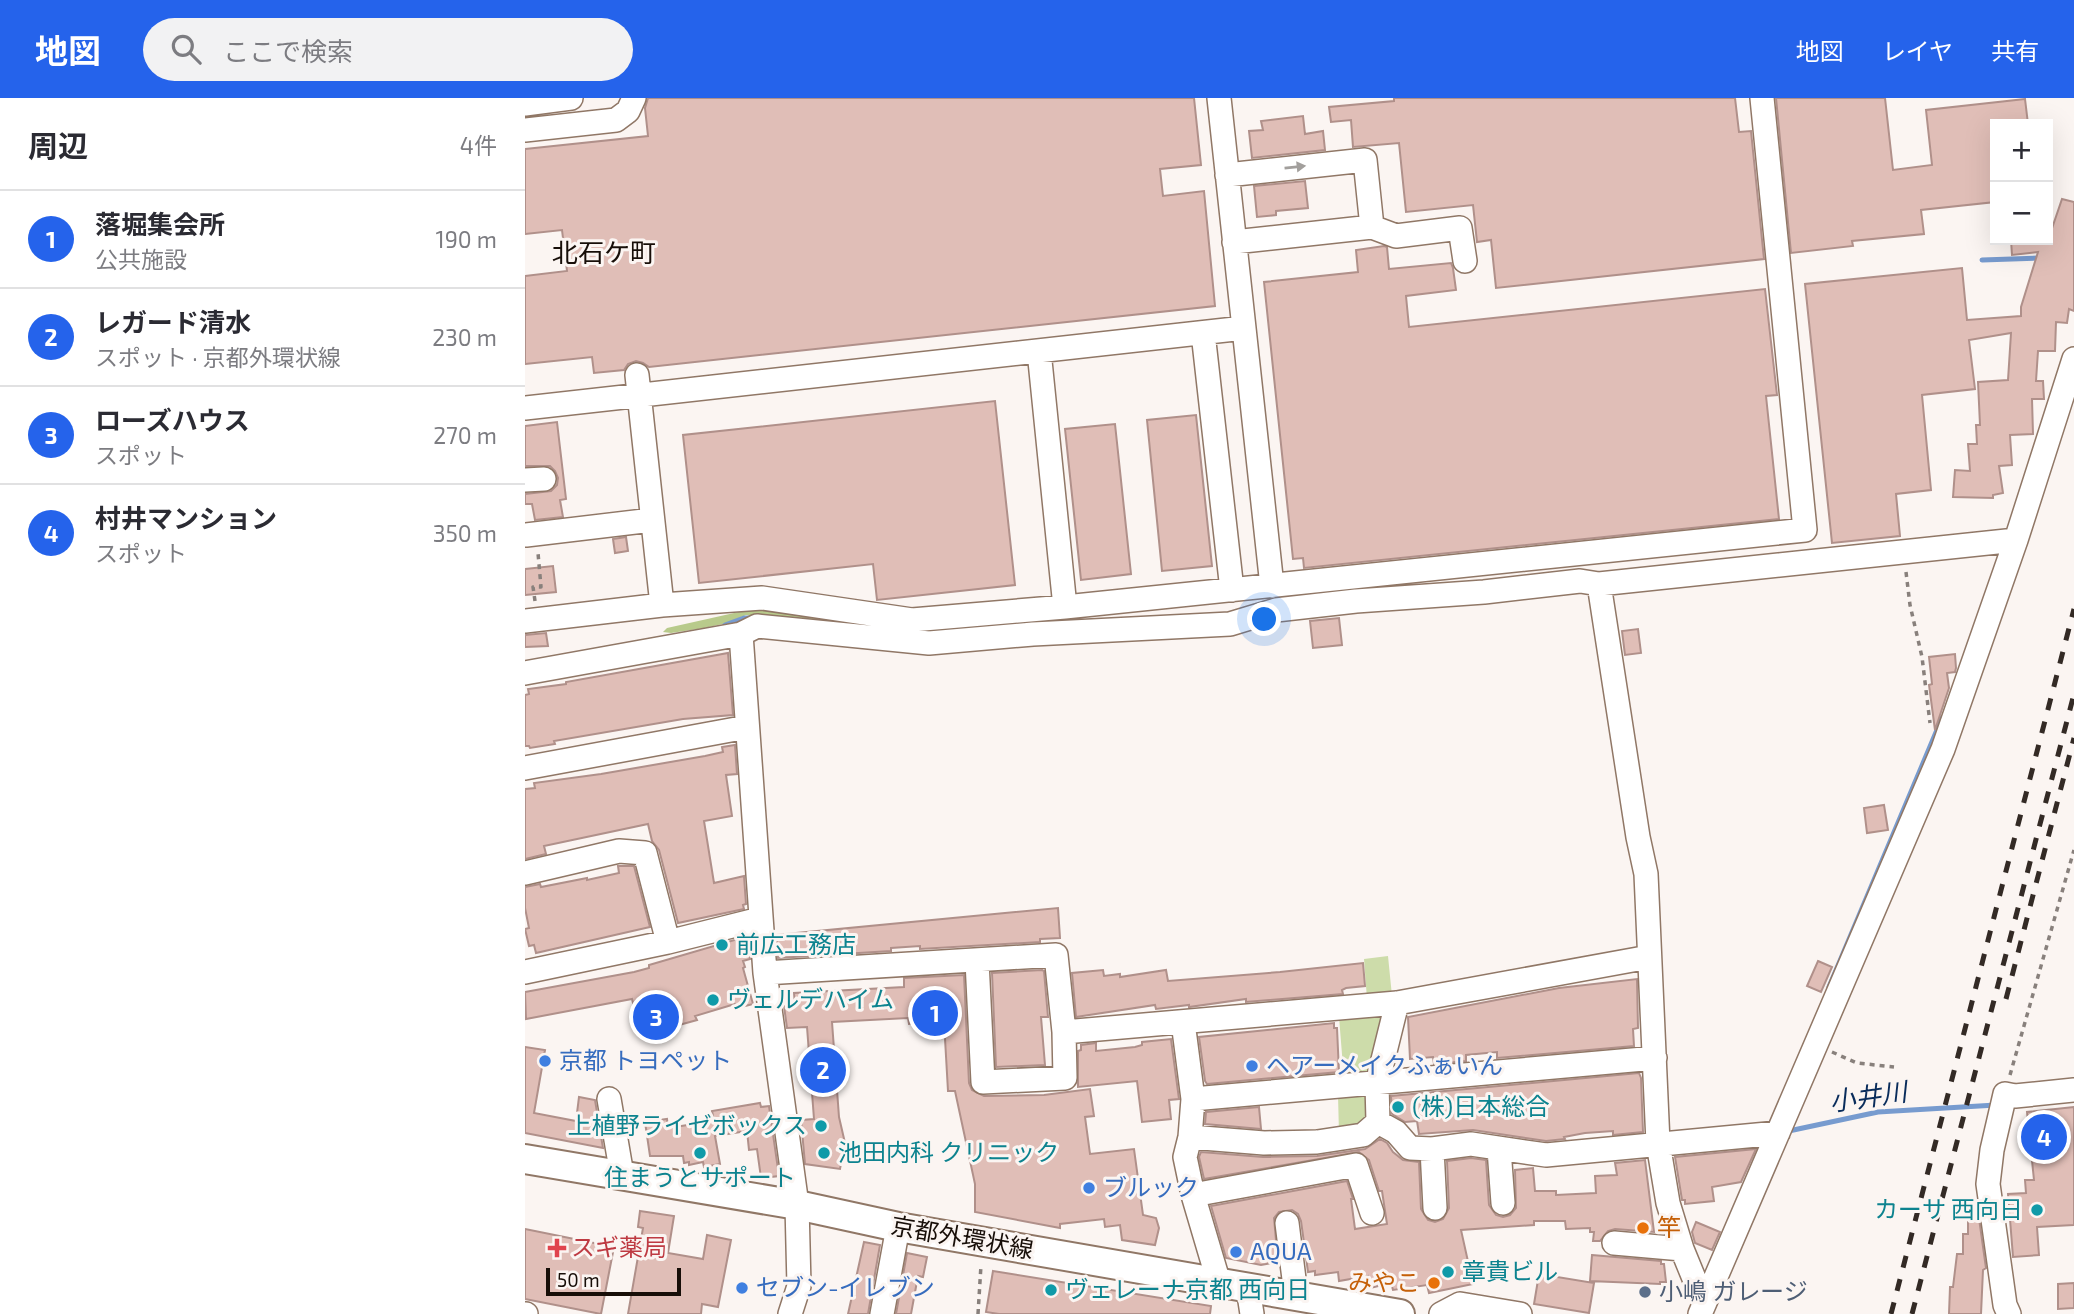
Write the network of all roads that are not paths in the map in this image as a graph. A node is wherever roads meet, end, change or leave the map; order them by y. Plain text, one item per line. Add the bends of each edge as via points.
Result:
1 (571, 98) edge
2 (634, 98) edge
3 (1219, 98) edge
4 (1762, 98) edge
5 (525, 104) edge
6 (525, 130) edge
7 (1227, 174) junction
8 (1372, 227) junction
9 (1234, 242) junction
10 (1465, 261) dead end
11 (1244, 328) junction
12 (1203, 332) junction
13 (1039, 351) junction
14 (2074, 359) edge
15 (638, 385) junction
16 (525, 408) edge
17 (652, 520) junction
18 (531, 534) edge
19 (2016, 540) junction
20 (1599, 584) junction
21 (1272, 586) junction
22 (1232, 590) junction
23 (662, 605) junction
24 (1065, 607) junction
25 (531, 620) edge
26 (741, 634) junction
27 (525, 673) edge
28 (747, 727) junction
29 (525, 768) edge
30 (525, 873) edge
31 (760, 919) junction
32 (668, 942) junction
33 (1649, 957) junction
34 (977, 961) junction
35 (526, 969) edge
36 (765, 973) junction
37 (1397, 1003) junction
38 (1183, 1022) junction
39 (1064, 1032) junction
40 (1655, 1058) junction
41 (1377, 1084) junction
42 (2074, 1090) edge
43 (609, 1099) dead end
44 (1193, 1099) junction
45 (1378, 1122) junction
46 (1778, 1133) junction
47 (1190, 1136) junction
48 (1658, 1143) junction
49 (1432, 1149) junction
50 (1499, 1149) junction
51 (525, 1159) edge
52 (622, 1175) junction
53 (1193, 1195) junction
54 (1503, 1203) dead end
55 (797, 1205) junction
56 (1435, 1208) dead end
57 (1372, 1213) dead end
58 (1287, 1223) dead end
59 (898, 1227) junction
60 (1614, 1243) dead end
61 (1682, 1250) junction
62 (1219, 1283) junction
63 (1296, 1295) junction
64 (1250, 1301) edge
65 (1703, 1307) edge
66 (790, 1314) edge
67 (882, 1314) edge
68 (1400, 1314) edge
69 (1441, 1314) edge
70 (1520, 1314) edge
71 (2009, 1314) edge

1 - 5 street
2 - 6 street via 628,111 616,120
3 - 7 street
4 - 21 street via 1805,530
7 -> 8 street via 1365,160
7 - 9 street
8 - 9 street
8 - 10 street via 1395,236 1461,228
9 - 11 street
11 - 12 street
11 - 21 street
12 - 13 street
12 - 22 street
13 - 15 street
13 - 24 street
14 - 19 street
15 - 16 street
15 - 17 street
17 - 18 street
17 - 23 street
19 - 20 street
19 - 46 street via 1945,743
20 - 26 street via 1580,581 1342,602 1276,610 1230,624 929,643 757,626
20 - 33 street via 1646,874
21 - 22 street
22 - 24 street
23 - 24 street via 762,598 912,620
23 - 25 street
26 - 27 street
26 - 28 street
28 - 29 street
28 - 31 street
30 - 32 street via 619,850 645,853
31 - 32 street
31 - 36 street
32 - 35 street
33 - 37 street
33 - 40 street
34 - 36 street
34 - 39 street via 1056,955
34 - 39 street via 983,1082 1065,1079
36 - 55 street
37 - 38 street
37 - 41 street
38 - 39 street
38 - 44 street
40 - 41 street
40 - 48 street
41 - 44 street
41 - 45 street
42 - 71 street via 2005,1094 1988,1184
43 - 52 street
44 - 47 street
45 - 47 street via 1363,1135 1317,1142 1264,1143
45 - 49 street via 1396,1132 1410,1148
46 - 48 street
46 - 65 street
47 - 53 street via 1185,1157
48 - 50 street via 1546,1155
48 - 61 street
49 - 50 street via 1471,1144
49 - 56 street
50 - 54 street
51 - 52 main road, 京都外環状線
52 - 55 main road, 京都外環状線
53 - 57 street via 1356,1166
53 - 62 street
55 - 59 main road, 京都外環状線
55 - 66 street via 799,1286
58 - 63 street
59 - 62 main road, 京都外環状線
59 - 67 street
60 - 61 street
61 - 65 street
62 - 64 main road, 京都外環状線
63 - 64 main road, 京都外環状線
63 - 68 main road, 京都外環状線
69 - 70 street via 1460,1304

